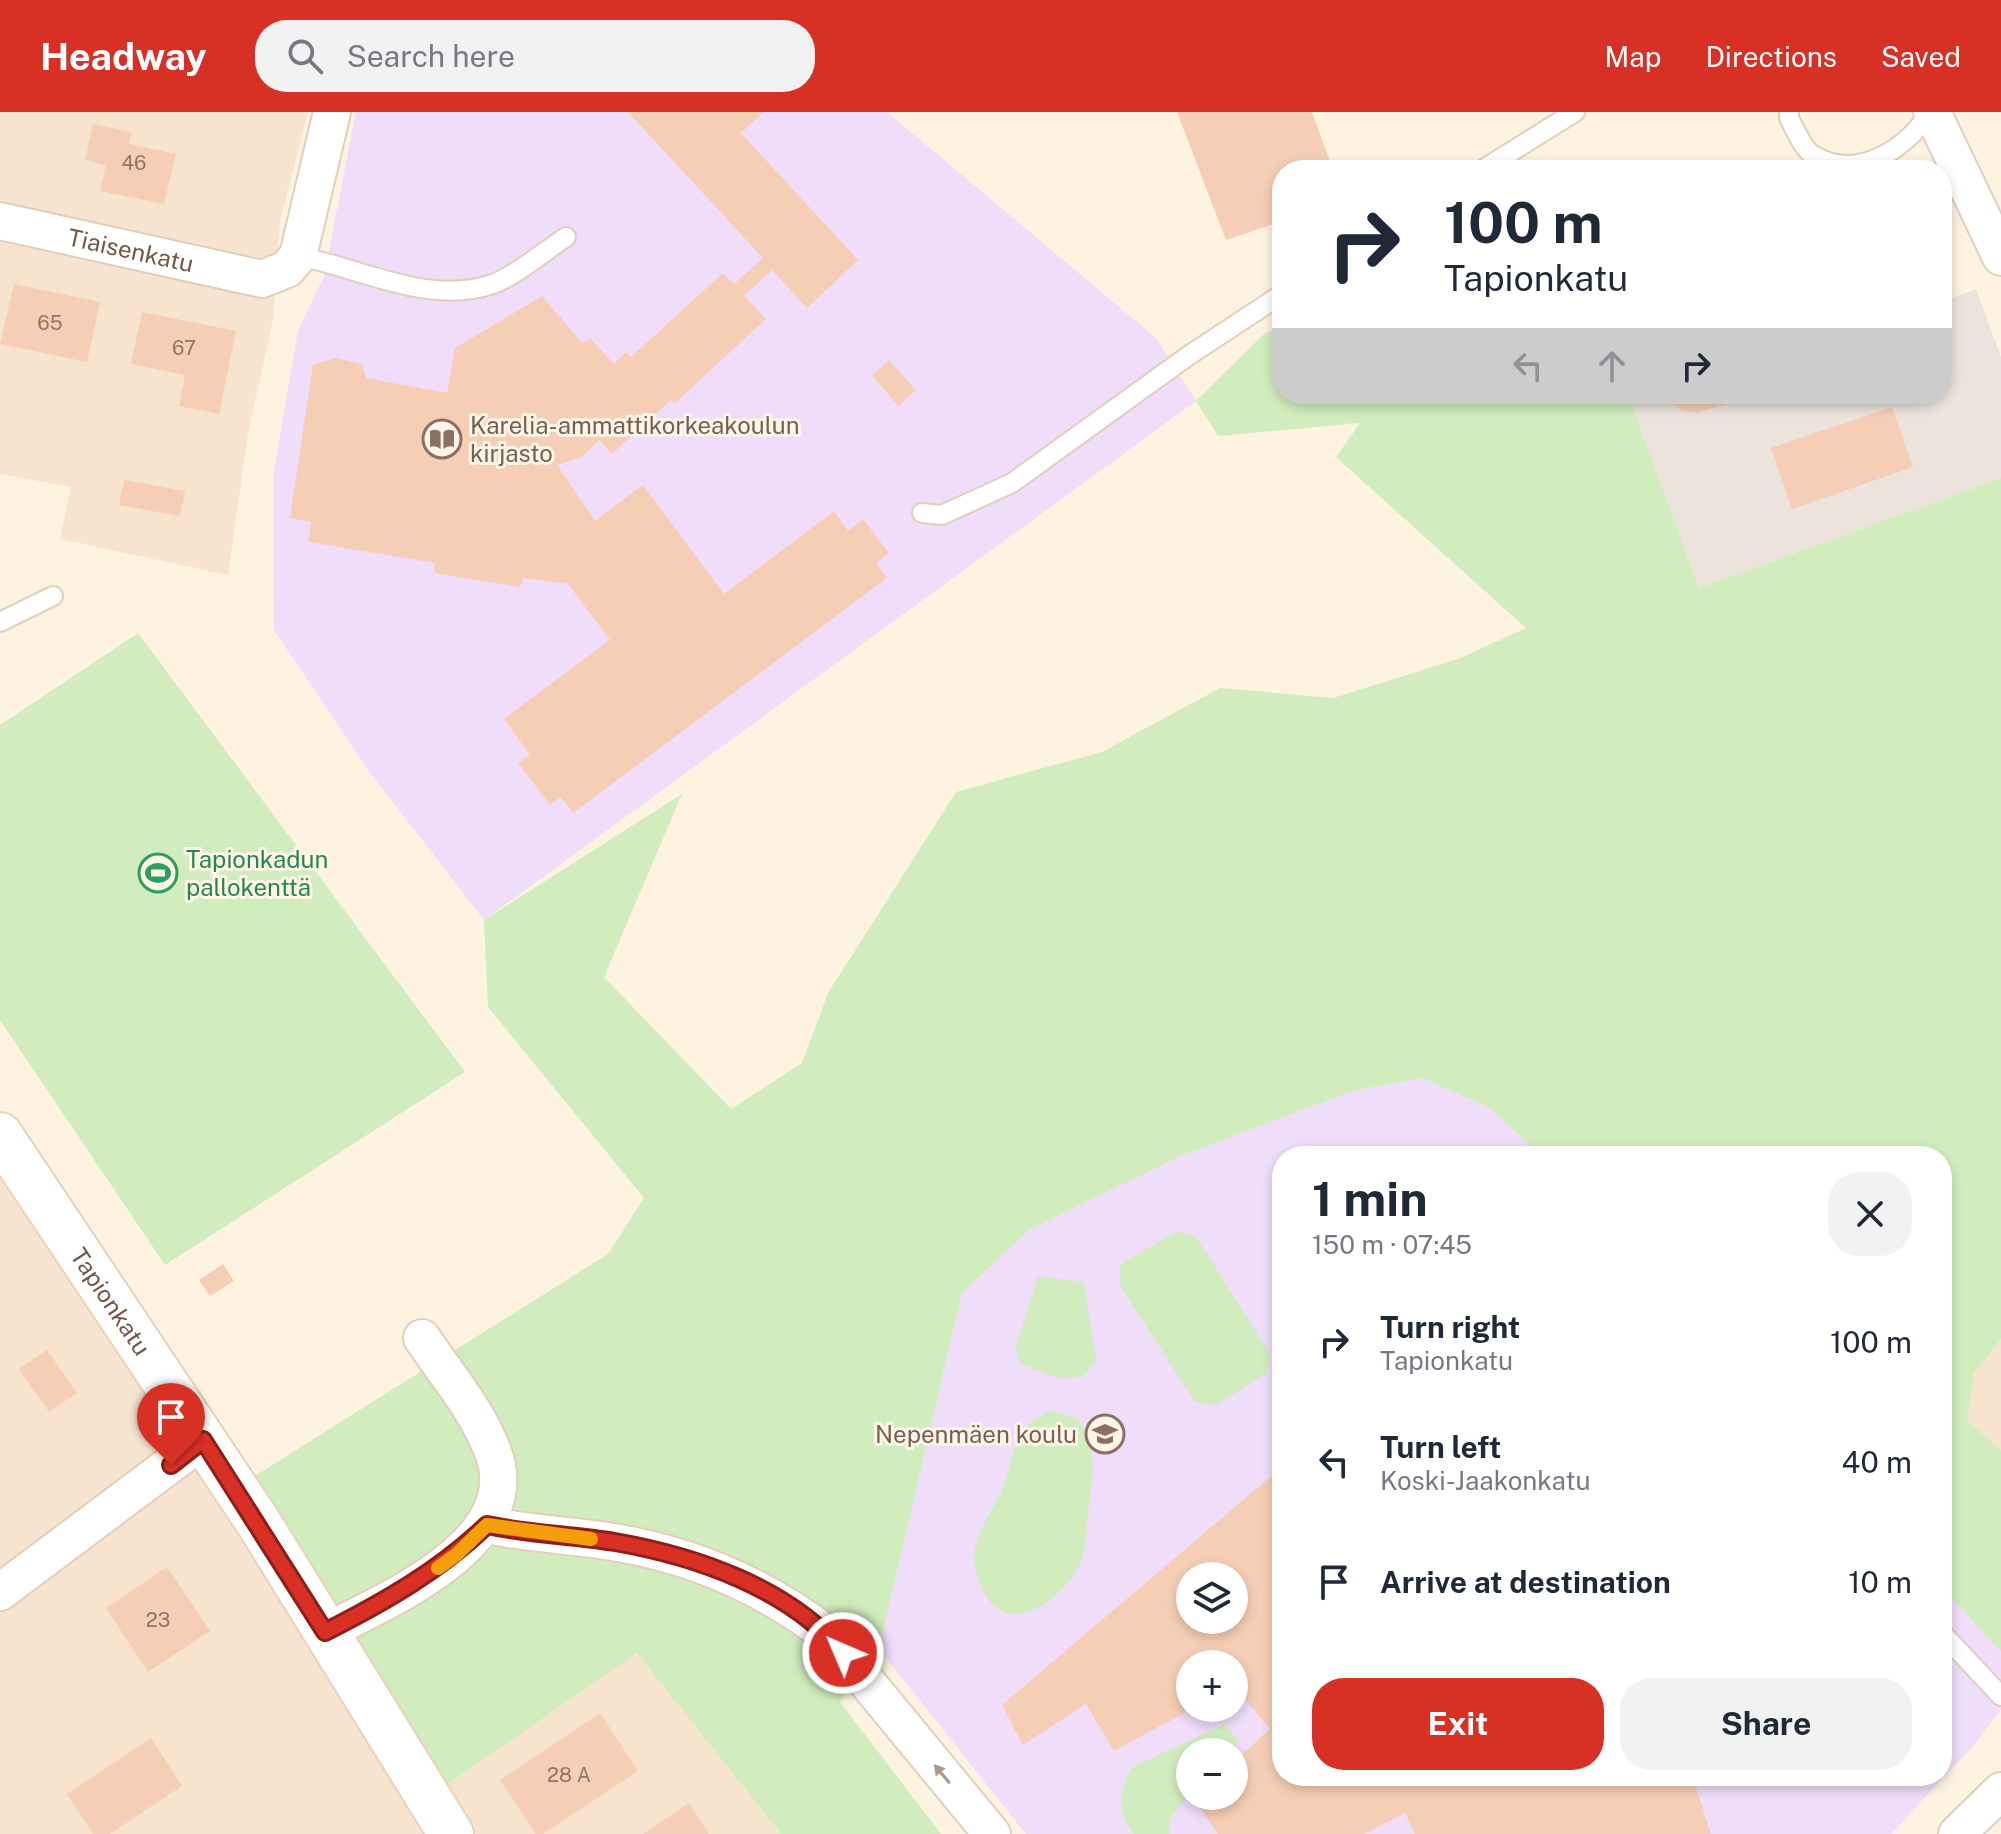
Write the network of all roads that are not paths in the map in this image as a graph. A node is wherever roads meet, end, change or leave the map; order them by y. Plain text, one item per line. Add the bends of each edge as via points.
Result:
1 (332, 112) edge
2 (1575, 112) edge
3 (1789, 112) edge
4 (1931, 112) edge
5 (1498, 160) edge
6 (1824, 160) edge
7 (1872, 160) edge
8 (0, 221) edge
9 (1996, 235) edge
10 (566, 237) dead end
11 (298, 256) junction
12 (1272, 301) edge
13 (922, 513) dead end
14 (53, 596) dead end
15 (0, 622) edge
16 (0, 1135) edge
17 (422, 1338) dead end
18 (203, 1440) junction
19 (487, 1525) junction
20 (0, 1592) edge
21 (325, 1632) junction
22 (1952, 1644) edge
23 (2001, 1696) edge
24 (2001, 1791) edge
25 (451, 1834) edge
26 (992, 1834) edge
27 (1957, 1834) edge

1 - 11 street
2 - 5 lane
3 - 6 lane via 1810,155
4 - 7 lane via 1916,134
4 - 9 street
8 - 11 street, Tiaisenkatu via 262,279 287,269
10 - 11 lane via 494,284 438,290
12 - 13 lane via 1012,483 942,515
14 - 15 lane
16 - 18 street, Tapionkatu
17 - 19 street via 493,1452 498,1492
18 - 20 street
18 - 21 street, Tapionkatu
19 - 21 street via 416,1582
26 -> 19 street via 829,1636 802,1615 734,1578 664,1553
21 - 25 street, Tapionkatu
22 - 23 lane
24 - 27 street

